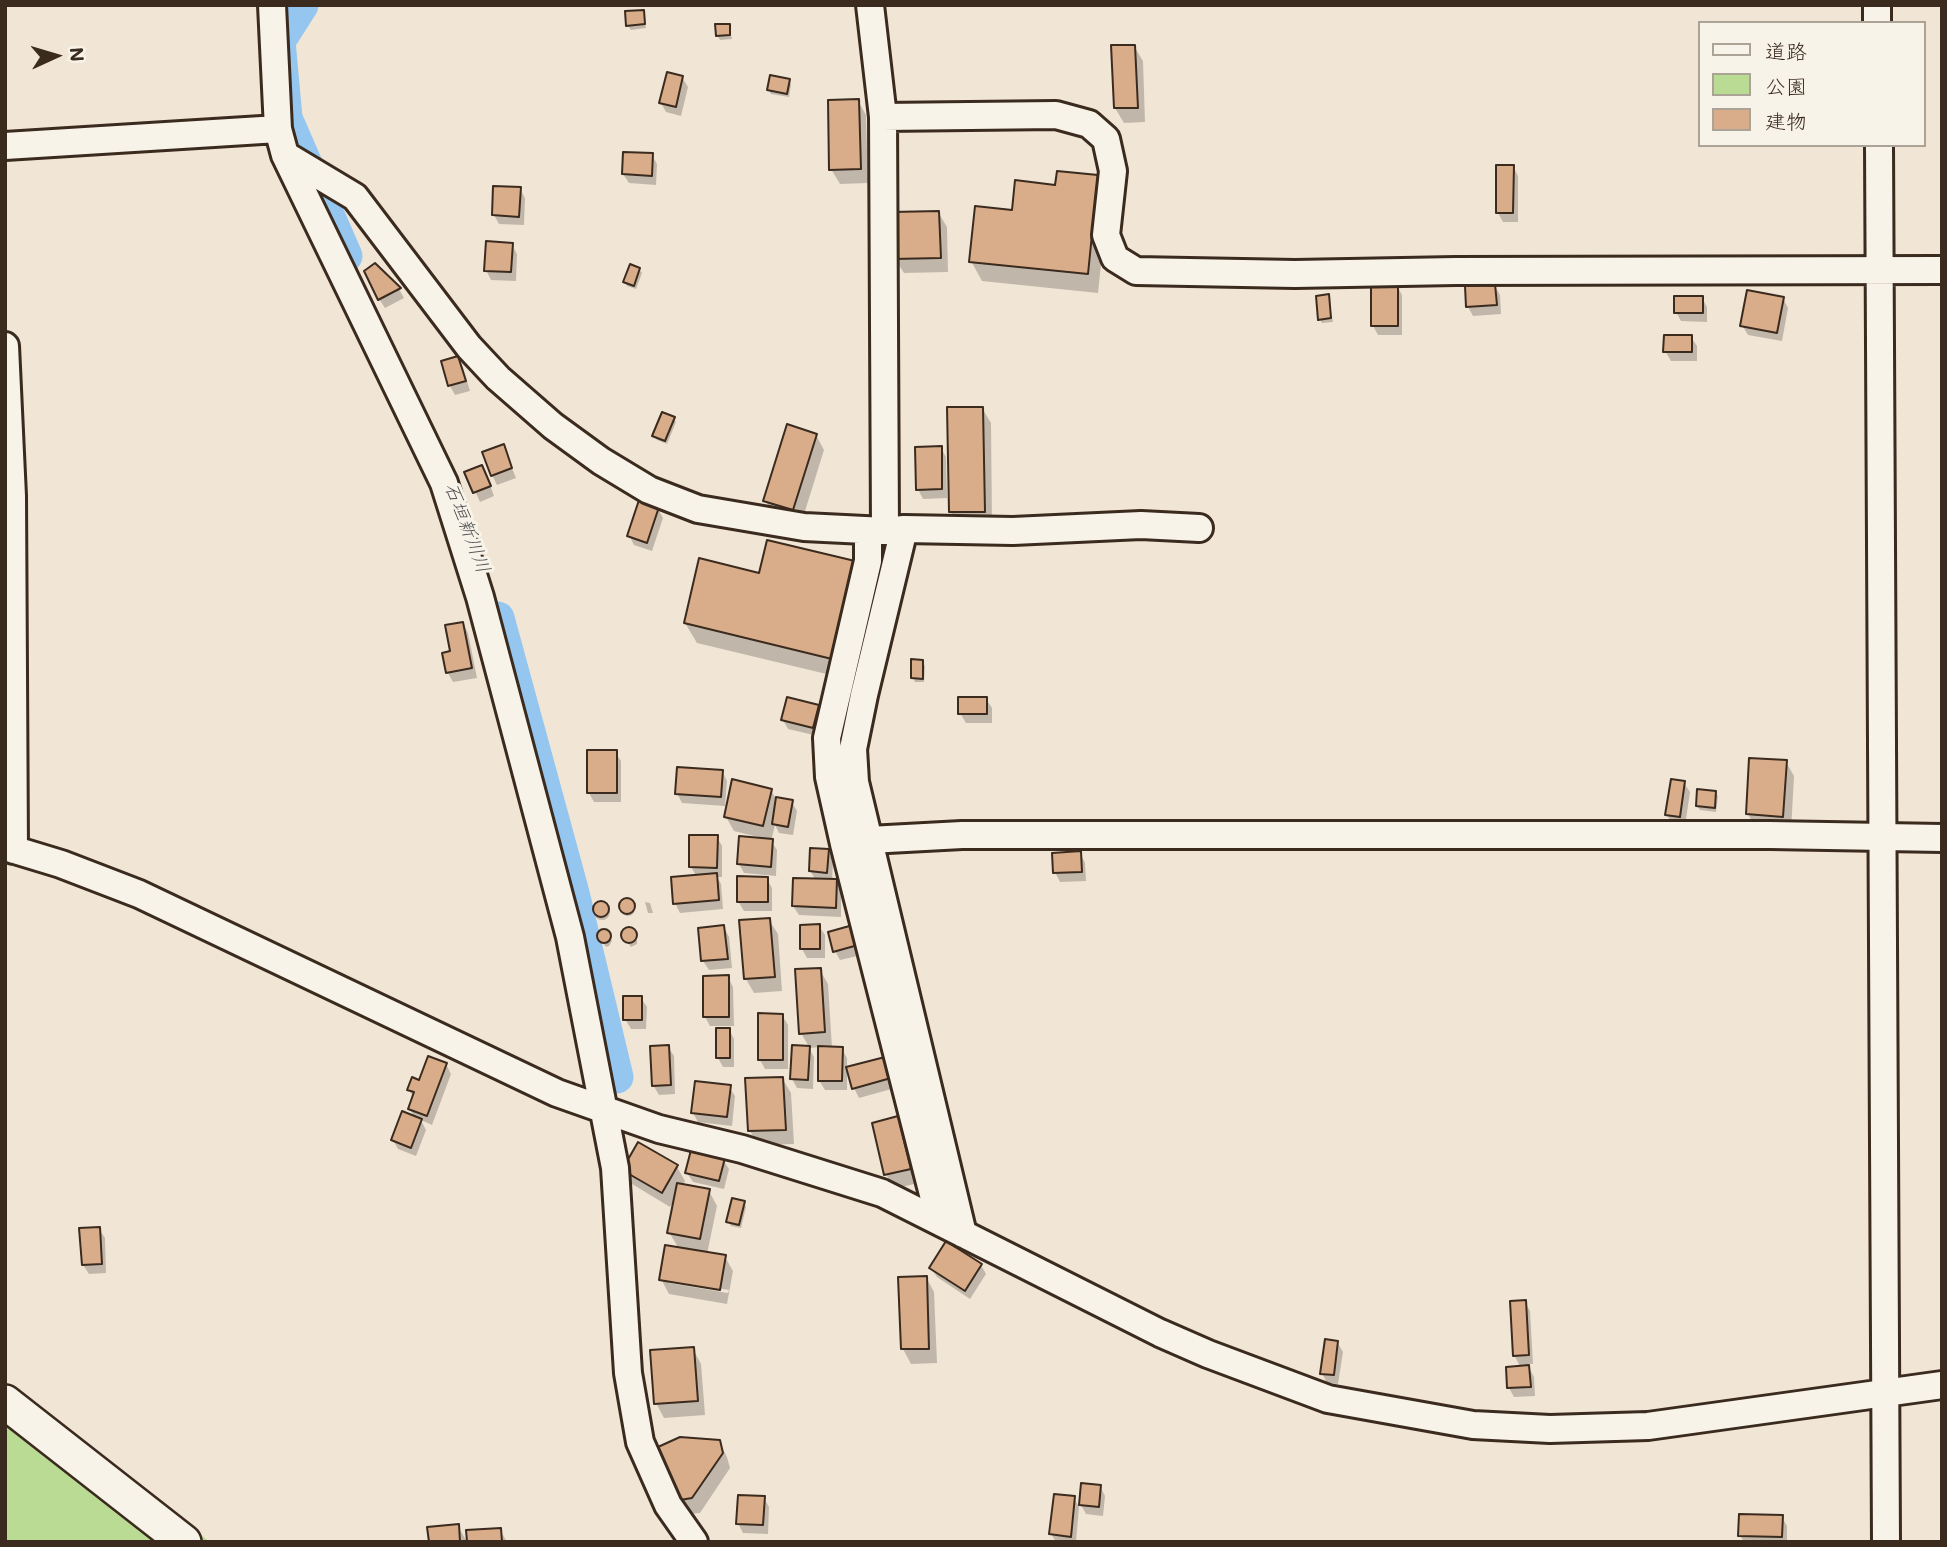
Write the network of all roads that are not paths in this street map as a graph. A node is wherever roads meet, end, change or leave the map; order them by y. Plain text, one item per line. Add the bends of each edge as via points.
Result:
1 (272, 5) edge
2 (870, 5) edge
3 (883, 117) junction
4 (278, 129) junction
5 (5, 146) edge
6 (1878, 147) edge
7 (285, 155) junction
8 (1880, 269) junction
9 (1942, 270) edge
10 (5, 346) edge
11 (1199, 528) dead end
12 (886, 530) junction
13 (1882, 838) junction
14 (1942, 838) edge
15 (856, 842) junction
16 (9, 848) edge
17 (603, 1109) junction
18 (952, 1228) junction
19 (1942, 1385) edge
20 (1886, 1393) junction
21 (5, 1402) edge
22 (184, 1542) edge
23 (694, 1542) edge
24 (1886, 1542) edge

1 - 4 street
2 - 3 street
3 - 8 street via 1056,115 1089,124 1106,139 1113,171 1105,235 1115,258 1136,271
3 - 12 street
4 - 5 street
4 - 7 street
6 - 8 street
7 - 12 street via 355,197 469,347 553,426 601,461 649,490 698,509 804,527
7 - 17 street via 444,483 480,597 570,937
8 - 9 street
8 - 13 street
10 - 16 street via 12,496
11 - 12 street
12 - 15 street via 853,749
12 - 15 street via 868,561 827,738 829,777
13 - 14 street
13 - 15 street via 962,835
13 - 20 street
15 - 18 street
16 - 17 street via 139,894 557,1093
17 - 18 street via 881,1193
17 - 23 street via 615,1168 628,1373 640,1442 668,1505
18 - 20 street via 1208,1354 1328,1399 1411,1416 1537,1429 1648,1426
19 - 20 street
20 - 24 street
21 - 22 main road

